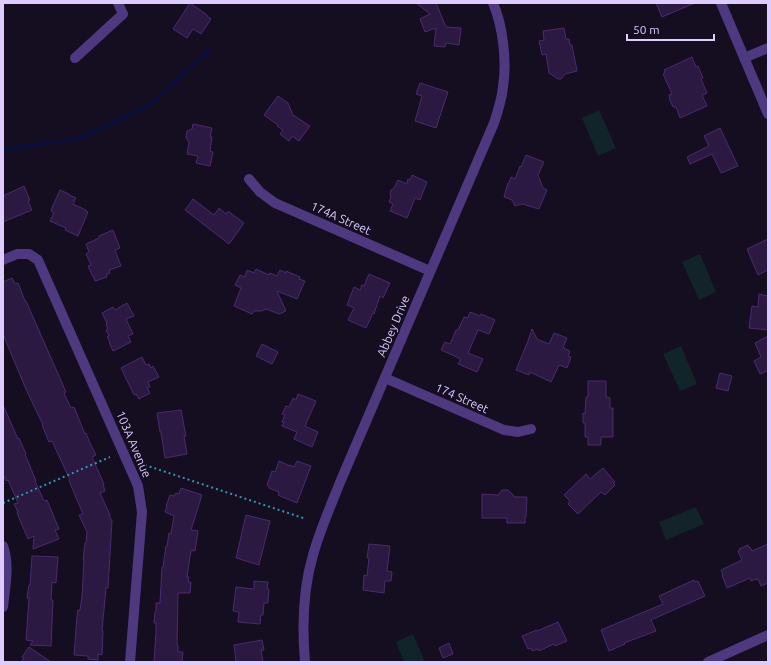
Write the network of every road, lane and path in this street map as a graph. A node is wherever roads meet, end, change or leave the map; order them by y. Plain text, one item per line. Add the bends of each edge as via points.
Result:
1 (118, 3) edge
2 (493, 3) edge
3 (721, 3) edge
4 (768, 48) edge
5 (75, 58) dead end
6 (744, 58) junction
7 (768, 114) edge
8 (249, 179) dead end
9 (3, 260) edge
10 (430, 271) junction
11 (385, 378) junction
12 (531, 429) dead end
13 (110, 457) dead end
14 (140, 465) dead end
15 (3, 503) edge
16 (306, 519) dead end
17 (3, 546) edge
18 (3, 608) edge
19 (768, 635) edge
20 (130, 662) edge
21 (305, 662) edge
22 (708, 662) edge

1 - 5 street via 124,14
2 - 10 street, Abbey Drive via 503,43 504,85 500,105
3 - 6 street
4 - 6 street
6 - 7 street
8 - 10 street, 174A Street via 260,192 275,203
9 - 20 street, 103A Avenue via 17,254 29,254 38,260 138,486 142,512
10 - 11 street, Abbey Drive
11 - 12 street, 174 Street via 504,430 518,432
11 - 21 street, Abbey Drive via 317,540 308,572 304,627
13 - 15 path
14 - 16 path
17 - 18 street via 6,557
19 - 22 street

